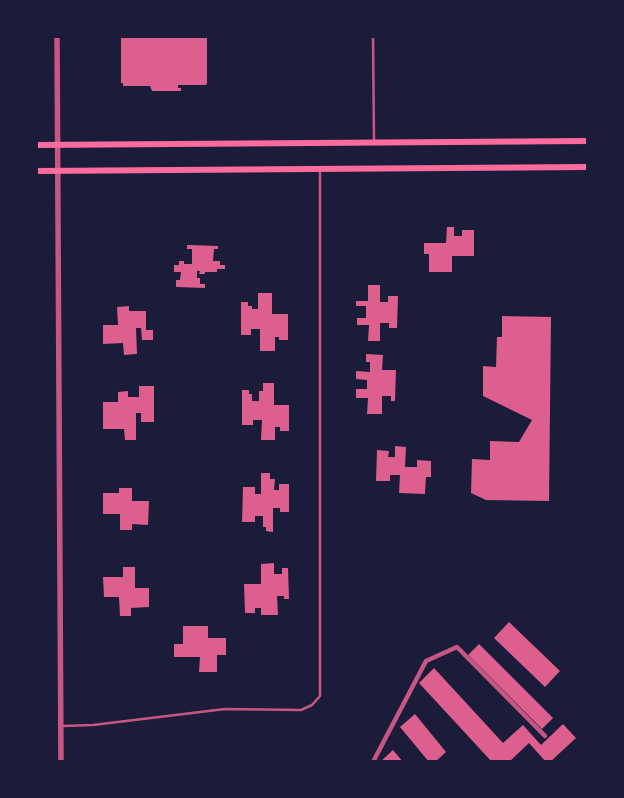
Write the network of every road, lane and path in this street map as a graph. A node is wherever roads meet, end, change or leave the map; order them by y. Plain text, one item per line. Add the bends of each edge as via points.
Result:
1 (57, 36) edge
2 (373, 36) edge
3 (588, 141) edge
4 (374, 142) junction
5 (36, 145) edge
6 (58, 145) junction
7 (588, 167) edge
8 (320, 169) junction
9 (36, 171) edge
10 (58, 171) junction
11 (61, 726) junction
12 (544, 736) dead end
13 (61, 762) edge
14 (373, 762) edge

1 - 6 street
2 - 4 lane
3 - 4 main road
4 - 6 main road
5 - 6 main road
6 - 10 street
7 - 8 main road
8 - 10 main road
8 - 11 lane via 320,696 301,710 225,709
9 - 10 main road
10 - 11 street
11 - 13 street
12 - 14 street via 457,647 426,661

